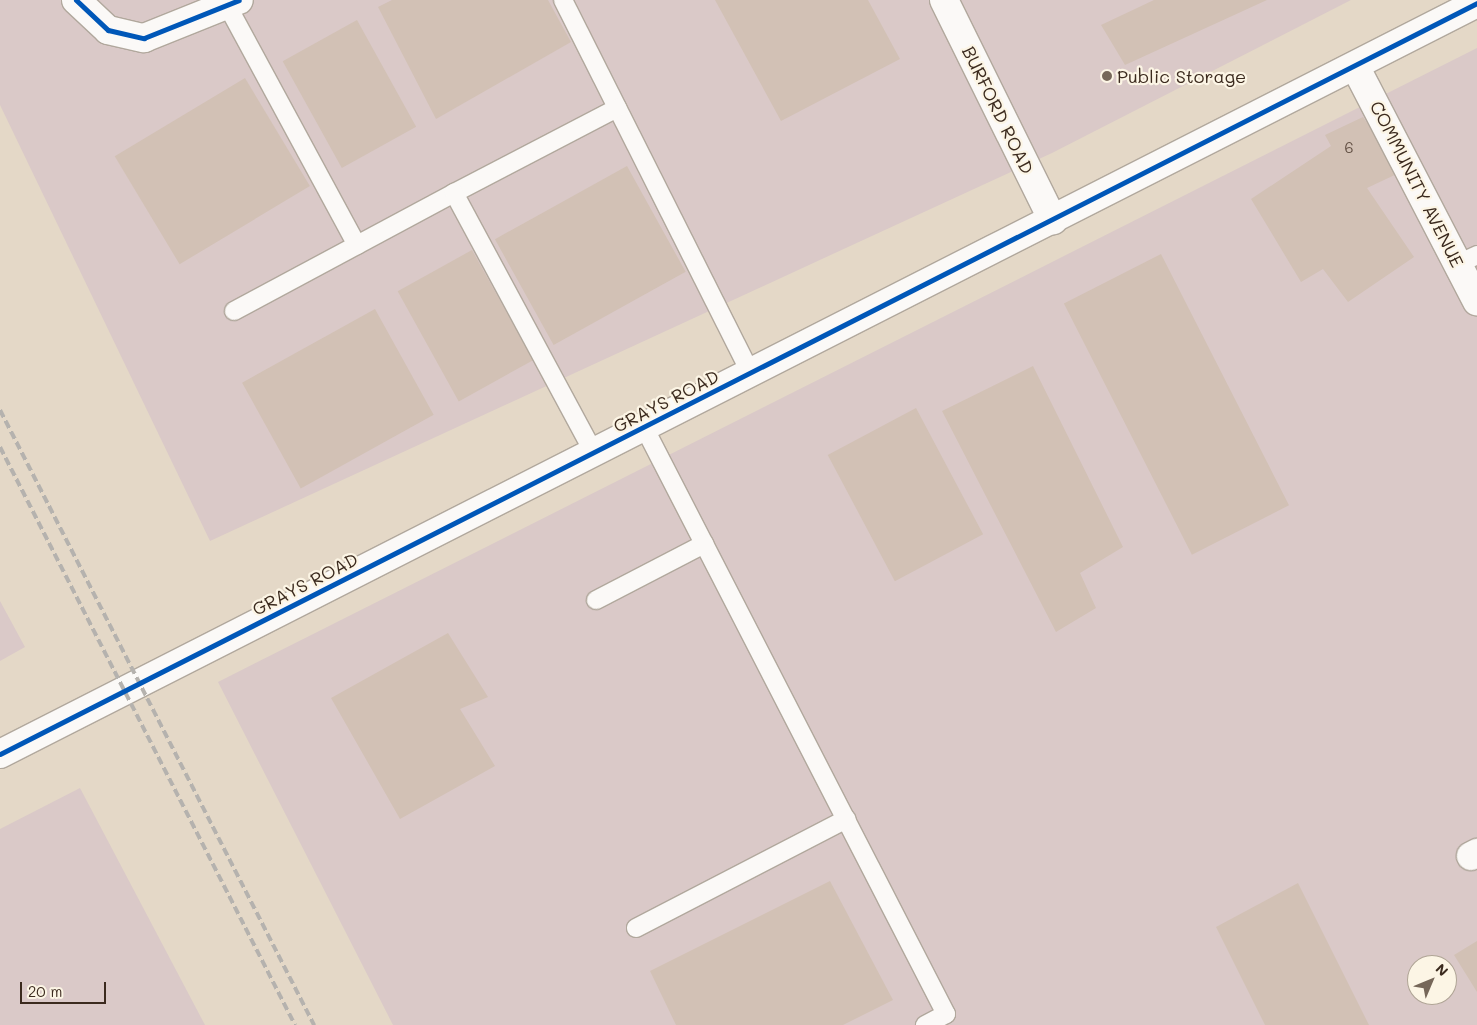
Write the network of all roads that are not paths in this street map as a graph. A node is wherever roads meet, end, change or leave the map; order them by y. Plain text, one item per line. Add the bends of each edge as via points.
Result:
1 (76, 0) edge
2 (563, 0) edge
3 (944, 0) edge
4 (233, 3) edge
5 (1477, 3) edge
6 (1356, 68) junction
7 (617, 108) junction
8 (454, 193) junction
9 (1053, 221) junction
10 (357, 245) junction
11 (1468, 260) edge
12 (1477, 301) edge
13 (234, 311) dead end
14 (751, 374) junction
15 (644, 427) junction
16 (594, 453) junction
17 (704, 544) junction
18 (596, 600) dead end
19 (0, 754) edge
20 (846, 820) junction
21 (636, 928) dead end
22 (925, 1025) edge

1 - 4 street via 108,30 144,38
2 - 7 lane
3 - 9 street, BURFORD ROAD
4 - 10 lane
5 - 6 street, GRAYS ROAD
6 - 9 street, GRAYS ROAD
6 - 11 street, COMMUNITY AVENUE
7 - 8 lane
7 - 14 lane
8 - 10 lane
8 - 16 lane
9 - 14 street, GRAYS ROAD
10 - 13 lane
11 - 12 street, COMMUNITY AVENUE
14 - 15 street, GRAYS ROAD
15 - 16 street, GRAYS ROAD
15 - 17 lane
16 - 19 street, GRAYS ROAD
17 - 18 lane
17 - 20 lane
20 - 21 lane
20 - 22 lane via 946,1014

